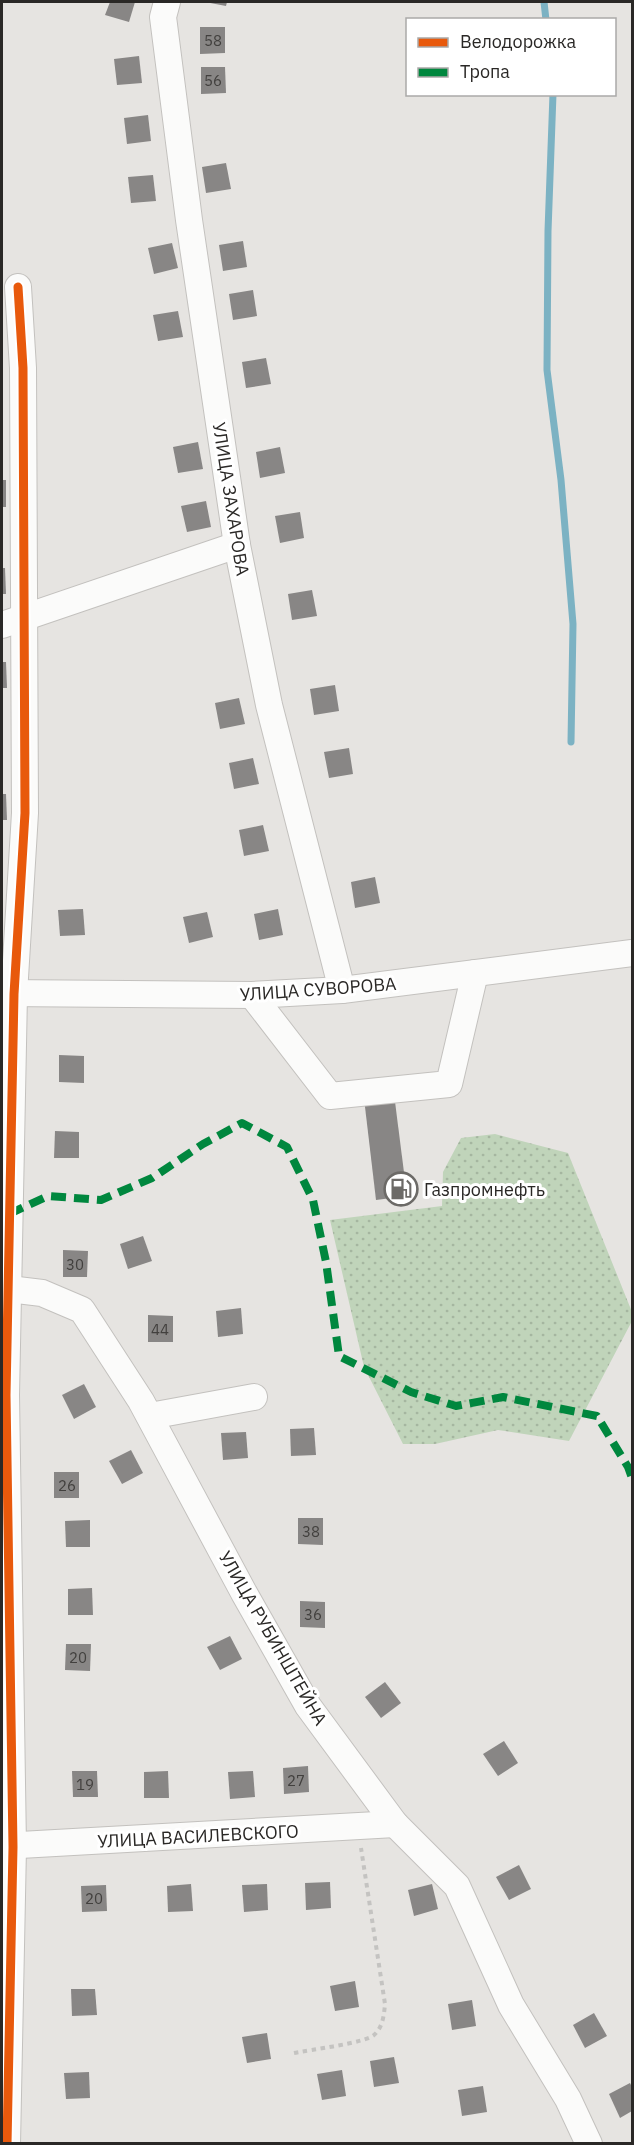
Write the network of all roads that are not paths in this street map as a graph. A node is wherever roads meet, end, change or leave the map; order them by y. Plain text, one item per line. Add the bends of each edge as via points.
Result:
1 (167, 2) edge
2 (18, 287) dead end
3 (237, 544) junction
4 (13, 621) edge
5 (633, 953) edge
6 (475, 973) junction
7 (342, 990) junction
8 (8, 994) edge
9 (252, 995) junction
10 (6, 1147) edge
11 (9, 1289) junction
12 (4, 1395) edge
13 (254, 1397) dead end
14 (150, 1416) junction
15 (6, 1606) edge
16 (395, 1824) junction
17 (7, 1846) edge
18 (7, 2144) edge
19 (589, 2144) edge

1 - 3 street, УЛИЦА ЗАХАРОВА via 163,17 189,220
2 - 4 street via 23,368
3 - 4 street
3 - 7 street, УЛИЦА ЗАХАРОВА via 269,705
4 - 8 street via 25,813
5 - 6 street, УЛИЦА СУВОРОВА
6 - 7 street, УЛИЦА СУВОРОВА
6 - 9 street via 449,1084 330,1096
7 - 9 street, УЛИЦА СУВОРОВА
8 - 9 street, УЛИЦА СУВОРОВА
8 - 10 street
10 - 11 street
11 - 12 street
11 - 14 street, УЛИЦА РУБИНШТЕЙНА via 42,1293 82,1310
12 - 15 street
13 - 14 street
14 - 16 street, УЛИЦА РУБИНШТЕЙНА via 308,1707
15 - 17 street
16 - 17 street, УЛИЦА ВАСИЛЕВСКОГО
16 - 19 street, УЛИЦА РУБИНШТЕЙНА via 457,1886 511,2005 568,2099
17 - 18 street

